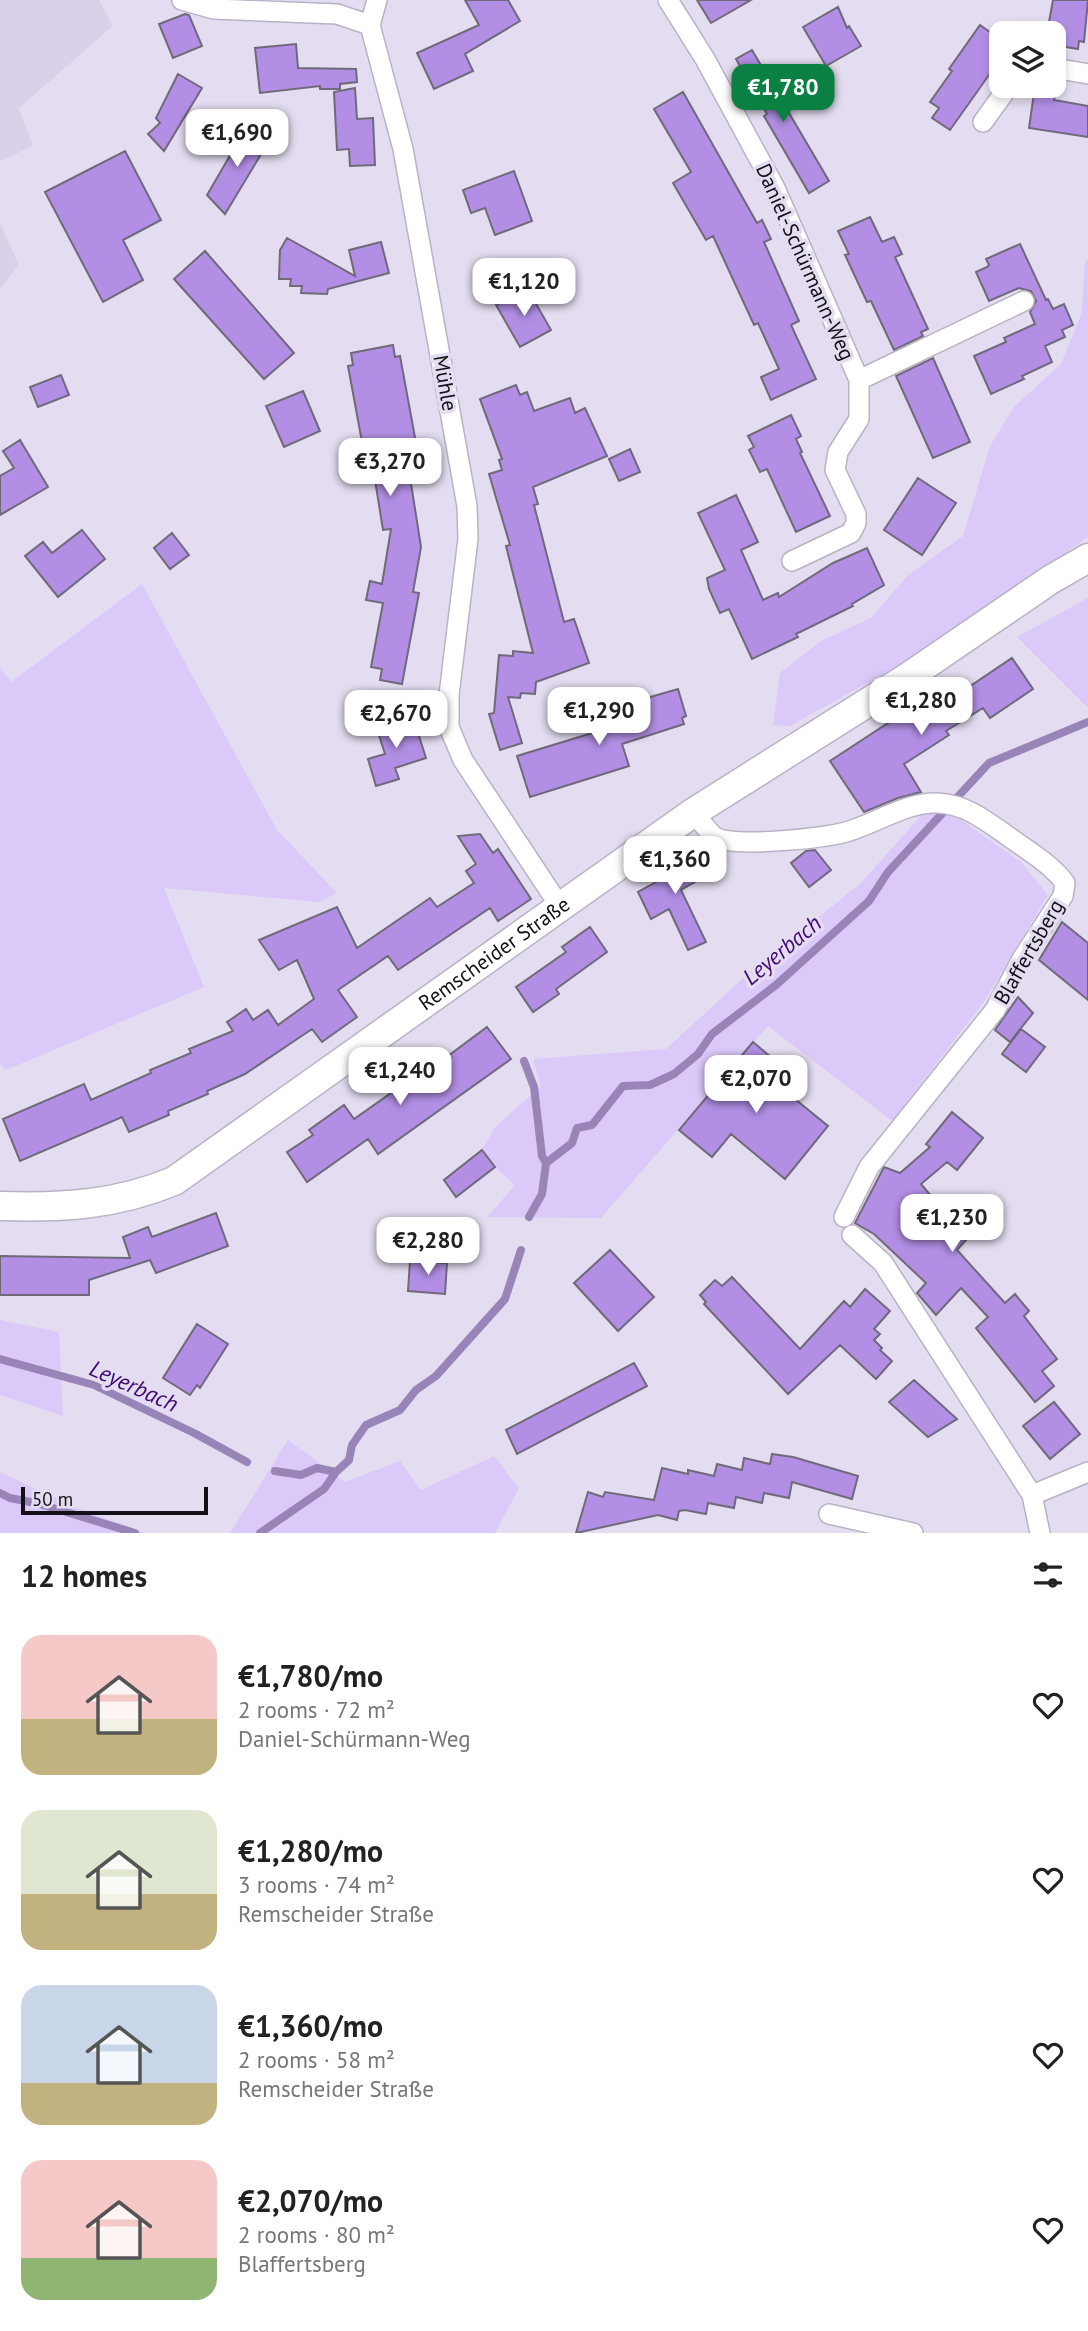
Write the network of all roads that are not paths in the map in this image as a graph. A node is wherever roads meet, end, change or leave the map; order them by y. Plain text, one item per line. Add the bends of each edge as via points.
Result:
1 (182, 0) edge
2 (377, 0) edge
3 (668, 0) edge
4 (370, 25) junction
5 (1066, 70) edge
6 (1088, 74) edge
7 (1001, 98) edge
8 (984, 122) dead end
9 (1024, 301) dead end
10 (859, 380) junction
11 (1088, 558) edge
12 (792, 561) dead end
13 (694, 813) junction
14 (561, 908) junction
15 (14, 1206) edge
16 (1088, 1472) edge
17 (1032, 1495) junction
18 (829, 1514) dead end
19 (913, 1533) edge
20 (1040, 1533) edge

1 - 4 street via 214,9 337,14
2 - 4 street
3 - 10 street, Daniel-Schürmann-Weg via 775,188
4 - 14 street, Mühle via 402,149 467,506 468,539 449,727 463,760
5 - 6 street
7 - 8 street
9 - 10 street, Daniel-Schürmann-Weg
10 - 12 street, Daniel-Schürmann-Weg via 859,419 838,452 835,470 856,523 851,533
11 - 13 main road, Remscheider Straße
13 - 14 main road, Remscheider Straße
13 - 17 street, Blaffertsberg via 716,838 805,840 846,832 920,805 962,807 1032,853 1065,883 1063,896 995,1010 869,1167 848,1226 883,1263
14 - 15 main road, Remscheider Straße via 174,1181 141,1194 80,1206
16 - 17 street
17 - 20 street, Blaffertsberg
18 - 19 street

